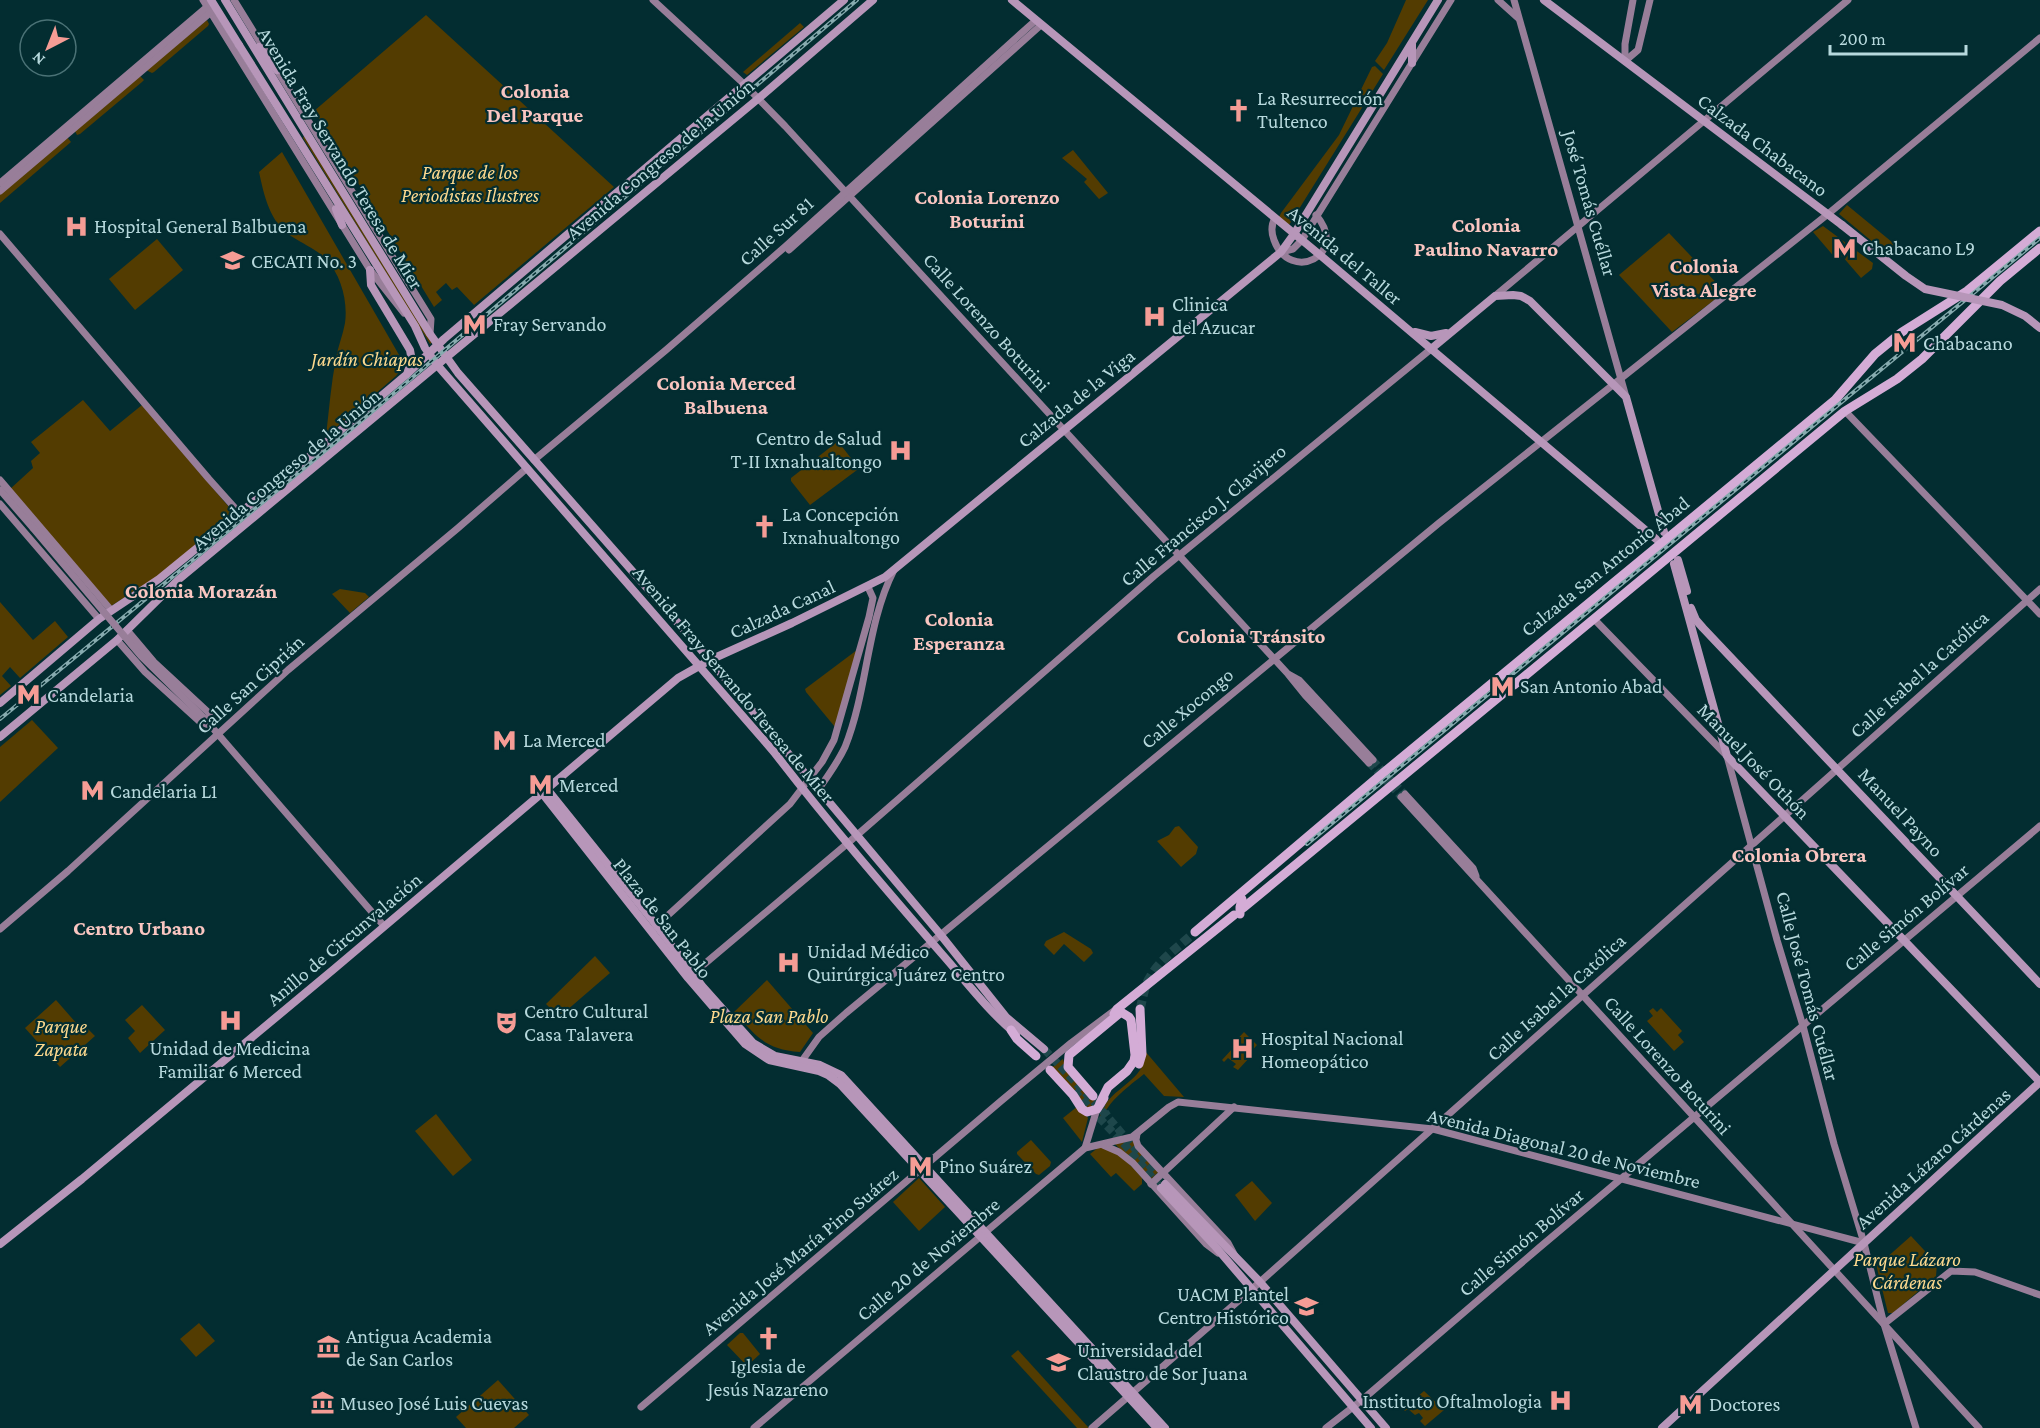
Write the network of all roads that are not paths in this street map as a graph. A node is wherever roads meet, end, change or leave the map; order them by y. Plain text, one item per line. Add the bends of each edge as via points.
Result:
1 (225, 0) edge
2 (653, 0) edge
3 (844, 0) edge
4 (873, 0) edge
5 (1012, 0) edge
6 (1438, 0) edge
7 (1452, 0) edge
8 (1498, 0) edge
9 (1514, 0) edge
10 (1544, 0) edge
11 (1633, 0) edge
12 (1650, 0) edge
13 (1848, 0) edge
14 (237, 1) edge
15 (209, 4) edge
16 (1518, 18) junction
17 (1038, 22) junction
18 (2040, 38) edge
19 (1412, 42) junction
20 (1625, 61) junction
21 (1412, 63) junction
22 (277, 70) junction
23 (744, 84) junction
24 (759, 98) junction
25 (1704, 120) junction
26 (304, 149) junction
27 (0, 183) edge
28 (0, 191) edge
29 (847, 194) junction
30 (1828, 214) junction
31 (1316, 215) junction
32 (1275, 218) junction
33 (362, 223) junction
34 (342, 225) junction
35 (1578, 225) junction
36 (2040, 231) edge
37 (0, 234) edge
38 (348, 234) junction
39 (1294, 234) junction
40 (1302, 240) junction
41 (2040, 248) edge
42 (789, 250) dead end
43 (1281, 252) junction
44 (1320, 255) junction
45 (370, 270) junction
46 (1495, 296) junction
47 (415, 326) junction
48 (2040, 328) edge
49 (1409, 329) junction
50 (1453, 330) junction
51 (430, 334) junction
52 (437, 345) junction
53 (1431, 349) junction
54 (428, 353) junction
55 (447, 359) junction
56 (438, 366) junction
57 (406, 375) junction
58 (1621, 377) junction
59 (1612, 384) junction
60 (1626, 397) junction
61 (1845, 411) junction
62 (1064, 430) junction
63 (1540, 441) junction
64 (534, 460) junction
65 (297, 466) junction
66 (527, 468) junction
67 (0, 480) edge
68 (294, 483) junction
69 (0, 490) edge
70 (0, 504) edge
71 (240, 512) junction
72 (251, 519) junction
73 (1664, 532) dead end
74 (1656, 538) dead end
75 (1178, 556) junction
76 (894, 570) junction
77 (868, 587) junction
78 (2040, 589) edge
79 (2027, 600) junction
80 (111, 610) junction
81 (2040, 614) edge
82 (99, 619) junction
83 (1594, 620) junction
84 (127, 630) junction
85 (117, 640) junction
86 (1273, 659) junction
87 (710, 660) junction
88 (1737, 664) joint
89 (699, 665) junction
90 (0, 703) edge
91 (213, 727) junction
92 (219, 734) junction
93 (0, 737) edge
94 (1727, 756) junction
95 (1371, 761) tunnel mouth
96 (1838, 769) junction
97 (810, 779) junction
98 (802, 789) junction
99 (818, 790) junction
100 (545, 791) junction
101 (1403, 796) tunnel mouth
102 (1785, 816) junction
103 (2040, 826) edge
104 (856, 836) junction
105 (848, 843) junction
106 (1752, 845) junction
107 (1268, 869) junction
108 (1958, 896) junction
109 (1240, 910) junction
110 (384, 926) junction
111 (654, 928) junction
112 (0, 929) edge
113 (1195, 932) tunnel mouth
114 (940, 934) junction
115 (1905, 940) junction
116 (931, 941) junction
117 (690, 976) junction
118 (2040, 984) edge
119 (702, 986) junction
120 (1582, 996) junction
121 (707, 1001) junction
122 (1117, 1009) junction
123 (1140, 1009) tunnel mouth
124 (1110, 1022) junction
125 (1803, 1026) junction
126 (1011, 1030) joint
127 (1040, 1053) joint
128 (799, 1064) junction
129 (1050, 1070) dead end
130 (2040, 1082) edge
131 (1097, 1103) junction
132 (1234, 1107) junction
133 (1694, 1118) junction
134 (1433, 1129) junction
135 (1137, 1134) junction
136 (1102, 1144) junction
137 (1085, 1148) junction
138 (922, 1168) junction
139 (1164, 1173) junction
140 (1620, 1180) junction
141 (1151, 1184) junction
142 (1791, 1225) junction
143 (983, 1234) junction
144 (1864, 1243) junction
145 (0, 1244) edge
146 (1223, 1256) junction
147 (1235, 1257) junction
148 (1834, 1271) junction
149 (1260, 1282) junction
150 (1252, 1289) junction
151 (2040, 1295) edge
152 (1878, 1301) junction
153 (1867, 1307) junction
154 (1884, 1324) junction
155 (1131, 1395) junction
156 (1362, 1400) junction
157 (641, 1407) dead end
158 (1353, 1407) junction
159 (756, 1426) edge
160 (1092, 1428) edge
161 (1157, 1428) edge
162 (1165, 1428) edge
163 (1326, 1428) edge
164 (1371, 1428) edge
165 (1386, 1428) edge
166 (1662, 1428) edge
167 (1916, 1428) edge
168 (1979, 1428) edge

1 - 22 main road
1 - 33 main road, Avenida Fray Servando Teresa de Mier
2 - 23 street, Calle Lorenzo Boturini
3 - 23 main road, Avenida Congreso de la Unión
4 - 24 main road, Avenida Congreso de la Unión
5 - 17 main road, Avenida del Taller
6 - 19 main road, Calzada de la Viga
7 - 21 street
8 - 16 street
9 - 16 street
10 - 20 main road, Calzada Chabacano
11 - 20 street
12 - 20 street via 1638,50
13 - 25 street, Calle Francisco J. Clavijero
14 - 22 street, Avenida Fray Servando Teresa de Mier
15 - 26 main road, Avenida Fray Servando Teresa de Mier, bridge
15 - 27 street
15 - 28 street
15 - 34 street, Avenida Fray Servando Teresa de Mier
16 - 35 street, José Tomás Cuéllar
17 - 29 street, Calle Sur 81
17 - 32 main road, Avenida del Taller
18 - 30 street, Calle Xocongo
19 - 21 main road
19 - 39 main road, Calzada de la Viga
20 - 25 main road, Calzada Chabacano
21 - 31 street
22 - 51 street, Avenida Fray Servando Teresa de Mier via 431,319
23 - 24 street, Calle Lorenzo Boturini
23 - 52 main road, Avenida Congreso de la Unión
24 - 29 street, Calle Lorenzo Boturini
24 - 55 main road, Avenida Congreso de la Unión
25 - 30 main road, Calzada Chabacano
25 - 35 street, Calle Francisco J. Clavijero
26 - 34 main road
26 - 38 main road, Avenida Fray Servando Teresa de Mier
29 - 42 street, Calle Sur 81
29 - 62 street, Calle Lorenzo Boturini
29 - 64 street, Calle Sur 81
30 - 48 main road, Calzada Chabacano, bridge via 1918,285 1933,292 1994,302 2013,309
30 - 58 street, Calle Xocongo
31 - 40 street
31 - 44 street via 1326,234
32 - 39 main road, Avenida del Taller
32 - 43 street via 1272,235
33 - 38 main road
33 - 51 main road, Avenida Fray Servando Teresa de Mier
34 - 38 street, Avenida Fray Servando Teresa de Mier
35 - 46 street, Calle Francisco J. Clavijero
35 - 58 street, José Tomás Cuéllar
36 - 107 highway, Calzada San Antonio Abad via 1967,291 1875,354 1835,400
37 - 71 street
38 - 45 street, Avenida Fray Servando Teresa de Mier
38 - 47 main road, Avenida Fray Servando Teresa de Mier
39 - 40 main road, Avenida del Taller
39 - 43 main road, Calzada de la Viga
40 - 43 street, Calzada de la Viga via 1293,249
40 - 44 main road, Avenida del Taller
41 - 61 highway, Calzada San Antonio Abad via 2000,281 1922,359
43 - 44 street via 1304,263
43 - 62 main road, Calzada de la Viga
44 - 49 main road, Avenida del Taller
45 - 47 street, Avenida Fray Servando Teresa de Mier
45 - 57 main road via 371,285 410,350 412,361
46 - 50 main road, Calle Francisco J. Clavijero
46 - 59 main road via 1521,296 1530,302
47 - 54 main road, Avenida Fray Servando Teresa de Mier
49 - 50 main road via 1431,336
49 - 53 main road, Avenida del Taller
50 - 53 main road, Calle Francisco J. Clavijero
51 - 52 main road, Avenida Fray Servando Teresa de Mier
52 - 54 main road, Avenida Congreso de la Unión
52 - 55 main road, Avenida Fray Servando Teresa de Mier
53 - 63 main road, Avenida del Taller
53 - 75 street, Calle Francisco J. Clavijero
54 - 56 main road, Avenida Fray Servando Teresa de Mier
54 - 57 main road, Avenida Congreso de la Unión
55 - 56 main road, Avenida Congreso de la Unión
55 - 64 main road, Avenida Fray Servando Teresa de Mier
56 - 66 main road, Avenida Fray Servando Teresa de Mier
56 - 68 main road, Avenida Congreso de la Unión
57 - 65 main road, Avenida Congreso de la Unión
58 - 59 street, Calle Xocongo
58 - 60 street, José Tomás Cuéllar
59 - 60 main road
59 - 63 street, Calle Xocongo
60 - 73 main road
61 - 79 street
61 - 83 highway, Calzada San Antonio Abad
62 - 75 street, Calle Lorenzo Boturini
62 - 76 main road, Calzada de la Viga
63 - 74 main road, Avenida del Taller
63 - 86 street, Calle Xocongo
64 - 87 main road, Avenida Fray Servando Teresa de Mier
65 - 68 main road
65 - 71 main road, Avenida Congreso de la Unión
66 - 89 main road, Avenida Fray Servando Teresa de Mier
66 - 92 street, Calle San Ciprián via 288,670
67 - 80 street
68 - 72 main road, Avenida Congreso de la Unión
69 - 91 street, bridge via 141,656
70 - 82 street
71 - 72 street
71 - 80 main road, Avenida Congreso de la Unión via 159,579
72 - 84 main road, Avenida Congreso de la Unión via 168,589
75 - 86 street, Calle Lorenzo Boturini
75 - 104 street, Calle Francisco J. Clavijero
76 - 77 main road, Calzada de la Viga
76 - 99 street, Calzada de la Viga via 877,619 846,745
77 - 87 main road, Calzada Canal
77 - 97 street via 873,598 869,617 834,740
78 - 79 street, Calle Isabel la Católica
79 - 81 street
79 - 96 street, Calle Isabel la Católica
80 - 82 main road, Avenida Congreso de la Unión
82 - 90 main road, Avenida Congreso de la Unión
83 - 94 street, Manuel José Othón
83 - 109 highway, Calzada San Antonio Abad
84 - 85 main road, Avenida Congreso de la Unión
84 - 91 street via 154,662 208,712
85 - 91 street via 145,672 200,722
85 - 93 main road, Avenida Congreso de la Unión
86 - 95 street, Calle Lorenzo Boturini via 1299,680
86 - 114 street, Calle Xocongo
87 - 89 main road, Anillo de Circunvalación
87 - 97 main road, Avenida Fray Servando Teresa de Mier
88 - 94 main road, Calle José Tomás Cuéllar via 1696,620 1676,562
88 - 96 main road, Manuel Payno
89 - 98 main road, Avenida Fray Servando Teresa de Mier
89 - 100 main road, Anillo de Circunvalación via 678,678
91 - 92 street
92 - 110 street
92 - 112 street, Calle San Ciprián
94 - 102 main road, Manuel José Othón
94 - 106 street, Calle José Tomás Cuéllar
96 - 102 street, Calle Isabel la Católica
96 - 108 main road, Manuel Payno
97 - 98 street
97 - 99 main road, Avenida Fray Servando Teresa de Mier
98 - 105 main road, Avenida Fray Servando Teresa de Mier
98 - 111 street
99 - 104 main road, Avenida Fray Servando Teresa de Mier
99 - 105 main road via 818,798
100 - 110 main road, Anillo de Circunvalación
100 - 111 main road, Plaza de San Pablo
101 - 120 street, Calle Lorenzo Boturini via 1473,868 1478,881
102 - 106 street, Calle Isabel la Católica
102 - 115 main road, Manuel José Othón
103 - 108 street, Calle Simón Bolívar
104 - 105 street, Calle Francisco J. Clavijero
104 - 114 main road, Avenida Fray Servando Teresa de Mier
105 - 116 main road, Avenida Fray Servando Teresa de Mier
105 - 117 street, Calle Francisco J. Clavijero
106 - 120 street, Calle Isabel la Católica
106 - 125 street, Calle José Tomás Cuéllar
107 - 109 highway
107 - 113 highway, Calzada San Antonio Abad
108 - 115 street, Calle Simón Bolívar
108 - 118 main road, Manuel Payno
109 - 122 highway, Calzada San Antonio Abad
110 - 145 main road, Anillo de Circunvalación
111 - 117 main road, Plaza de San Pablo
114 - 116 street, Calle Xocongo
114 - 127 main road, Avenida Fray Servando Teresa de Mier
115 - 125 street, Calle Simón Bolívar
115 - 130 main road, Manuel José Othón
116 - 126 main road, Avenida Fray Servando Teresa de Mier
116 - 128 street, Calle Xocongo via 819,1037
117 - 119 main road, Plaza de San Pablo
117 - 121 main road, Plaza de San Pablo
119 - 121 main road
119 - 128 main road, Plaza de San Pablo via 758,1047
120 - 133 street, Calle Lorenzo Boturini
120 - 134 street, Calle Isabel la Católica
121 - 128 main road, Plaza de San Pablo via 750,1048 769,1060
122 - 124 highway
122 - 138 street, Avenida José María Pino Suárez
123 - 131 highway via 1142,1054 1138,1065
124 - 131 highway via 1071,1052 1067,1060 1068,1067
124 - 131 highway via 1121,1012 1129,1017 1135,1055 1131,1067
125 - 133 street, Calle Simón Bolívar
125 - 144 street, Calle José Tomás Cuéllar
126 - 127 highway via 1017,1039
128 - 138 main road via 837,1081
129 - 131 highway via 1082,1109 1087,1112
130 - 144 main road, Avenida Lázaro Cárdenas
131 - 137 street
132 - 134 street, Avenida Diagonal 20 de Noviembre
132 - 135 street, Avenida Diagonal 20 de Noviembre via 1179,1102
132 - 139 street
133 - 140 street, Calle Simón Bolívar
133 - 142 street, Calle Lorenzo Boturini
134 - 140 street, Avenida Diagonal 20 de Noviembre
134 - 149 street, Calle Isabel la Católica
135 - 136 street, Avenida Diagonal 20 de Noviembre
135 - 139 street via 1138,1146
136 - 137 street, Avenida Diagonal 20 de Noviembre
136 - 141 street via 1125,1157
137 - 143 street, Calle 20 de Noviembre
138 - 143 main road
138 - 157 street, Avenida José María Pino Suárez
139 - 141 street
139 - 147 street via 1228,1243
140 - 142 street, Avenida Diagonal 20 de Noviembre
140 - 156 street, Calle Simón Bolívar
141 - 146 street via 1206,1244
142 - 144 street, Avenida Diagonal 20 de Noviembre
142 - 148 street, Calle Lorenzo Boturini
143 - 155 main road
143 - 159 street, Calle 20 de Noviembre
144 - 148 main road, Avenida Lázaro Cárdenas
144 - 152 street, Calle José Tomás Cuéllar
146 - 147 main road via 1163,1186
146 - 150 main road
147 - 149 main road
148 - 153 street, Calle Lorenzo Boturini
148 - 166 main road, Avenida Lázaro Cárdenas
149 - 150 street, Calle Isabel la Católica
149 - 156 main road
150 - 155 street, Calle Isabel la Católica
150 - 158 main road
151 - 154 street via 1975,1272 1951,1271
152 - 153 street
152 - 154 street, Calle José Tomás Cuéllar
153 - 154 street, Calle Lorenzo Boturini
154 - 167 street, Calle José Tomás Cuéllar
154 - 168 street, Calle Lorenzo Boturini
155 - 160 street, Calle Isabel la Católica
155 - 161 main road
155 - 162 main road
156 - 158 street, Calle Simón Bolívar
156 - 165 main road
158 - 163 street, Calle Simón Bolívar
158 - 164 main road

